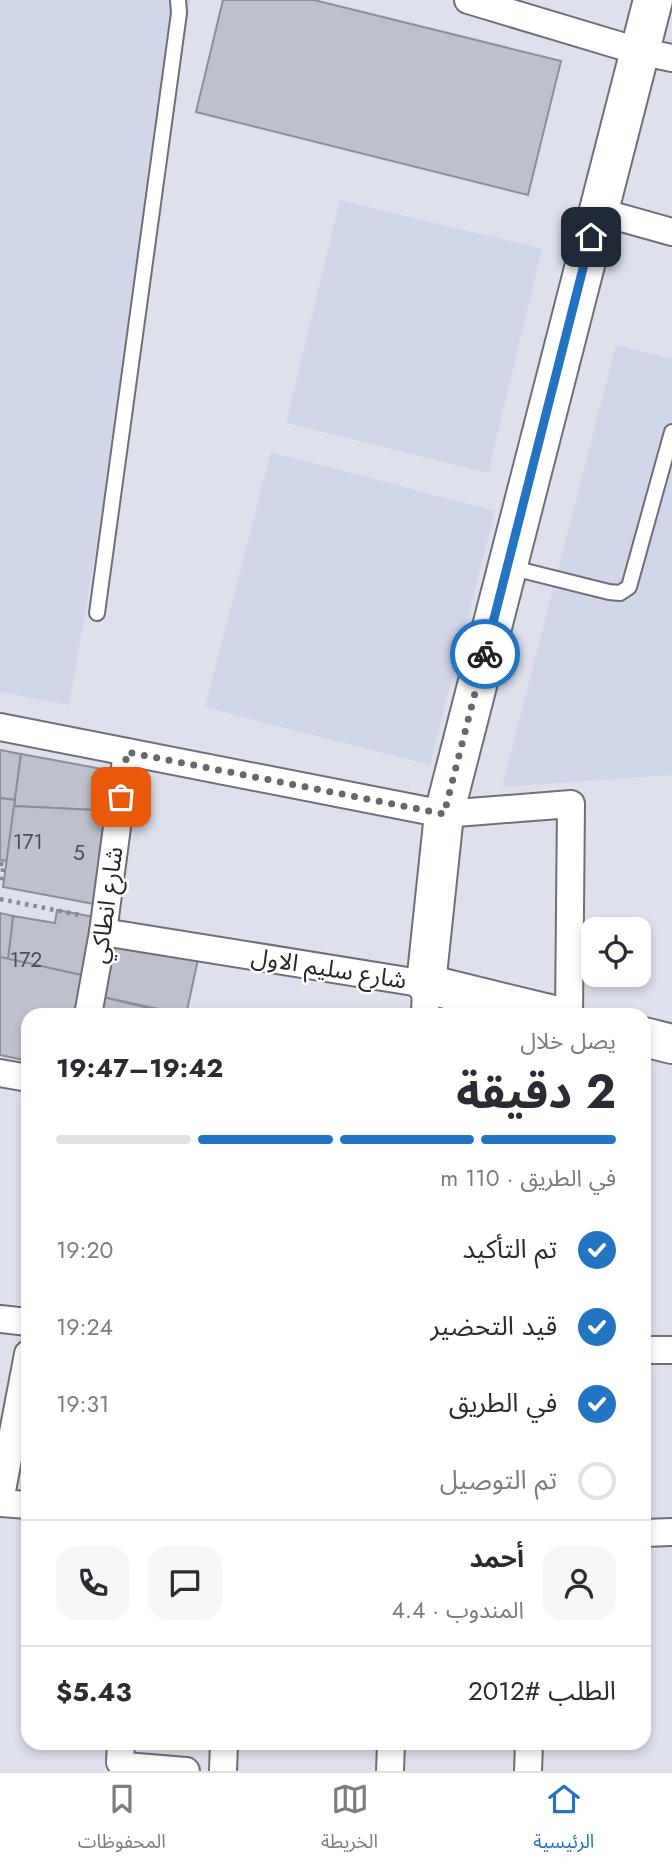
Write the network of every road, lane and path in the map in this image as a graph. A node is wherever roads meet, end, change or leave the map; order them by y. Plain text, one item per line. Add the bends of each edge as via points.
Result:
1 (178, 0) edge
2 (468, 0) edge
3 (653, 0) edge
4 (655, 55) edge
5 (597, 211) junction
6 (672, 232) edge
7 (672, 432) edge
8 (507, 566) junction
9 (97, 613) dead end
10 (0, 727) edge
11 (127, 752) junction
12 (444, 814) junction
13 (0, 863) edge
14 (0, 884) edge
15 (0, 899) edge
16 (104, 926) junction
17 (425, 1000) edge
18 (89, 1008) edge
19 (498, 1008) edge
20 (553, 1008) edge
21 (651, 1039) edge
22 (672, 1044) edge
23 (0, 1073) edge
24 (21, 1077) edge
25 (0, 1319) edge
26 (21, 1321) edge
27 (651, 1350) edge
28 (672, 1350) edge
29 (21, 1391) edge
30 (0, 1502) edge
31 (21, 1504) edge
32 (672, 1532) edge
33 (651, 1533) edge
34 (121, 1750) edge
35 (223, 1750) edge
36 (391, 1750) edge
37 (529, 1750) edge
38 (186, 1771) edge
39 (223, 1771) edge
40 (390, 1771) edge
41 (528, 1771) edge

1 - 9 lane
2 - 4 street
3 - 4 street
4 - 5 street
5 - 6 street
5 - 8 street
7 - 8 lane via 629,587 620,593 609,592
8 - 12 street
10 - 11 street
11 - 12 street
11 - 16 street, شارع انطاكي
12 - 17 street
12 - 20 street via 571,804
13 - 14 path via 4,864
15 - 16 path
16 - 17 street, شارع سليم الاول
16 - 18 street, شارع انطاكي
17 - 19 street, شارع سليم الاول
21 - 22 street
23 - 24 street
25 - 26 street
27 - 28 street
29 - 30 street
30 - 31 street
32 - 33 street
34 - 38 street via 120,1762 125,1766
35 - 39 street
36 - 40 street
37 - 41 street

